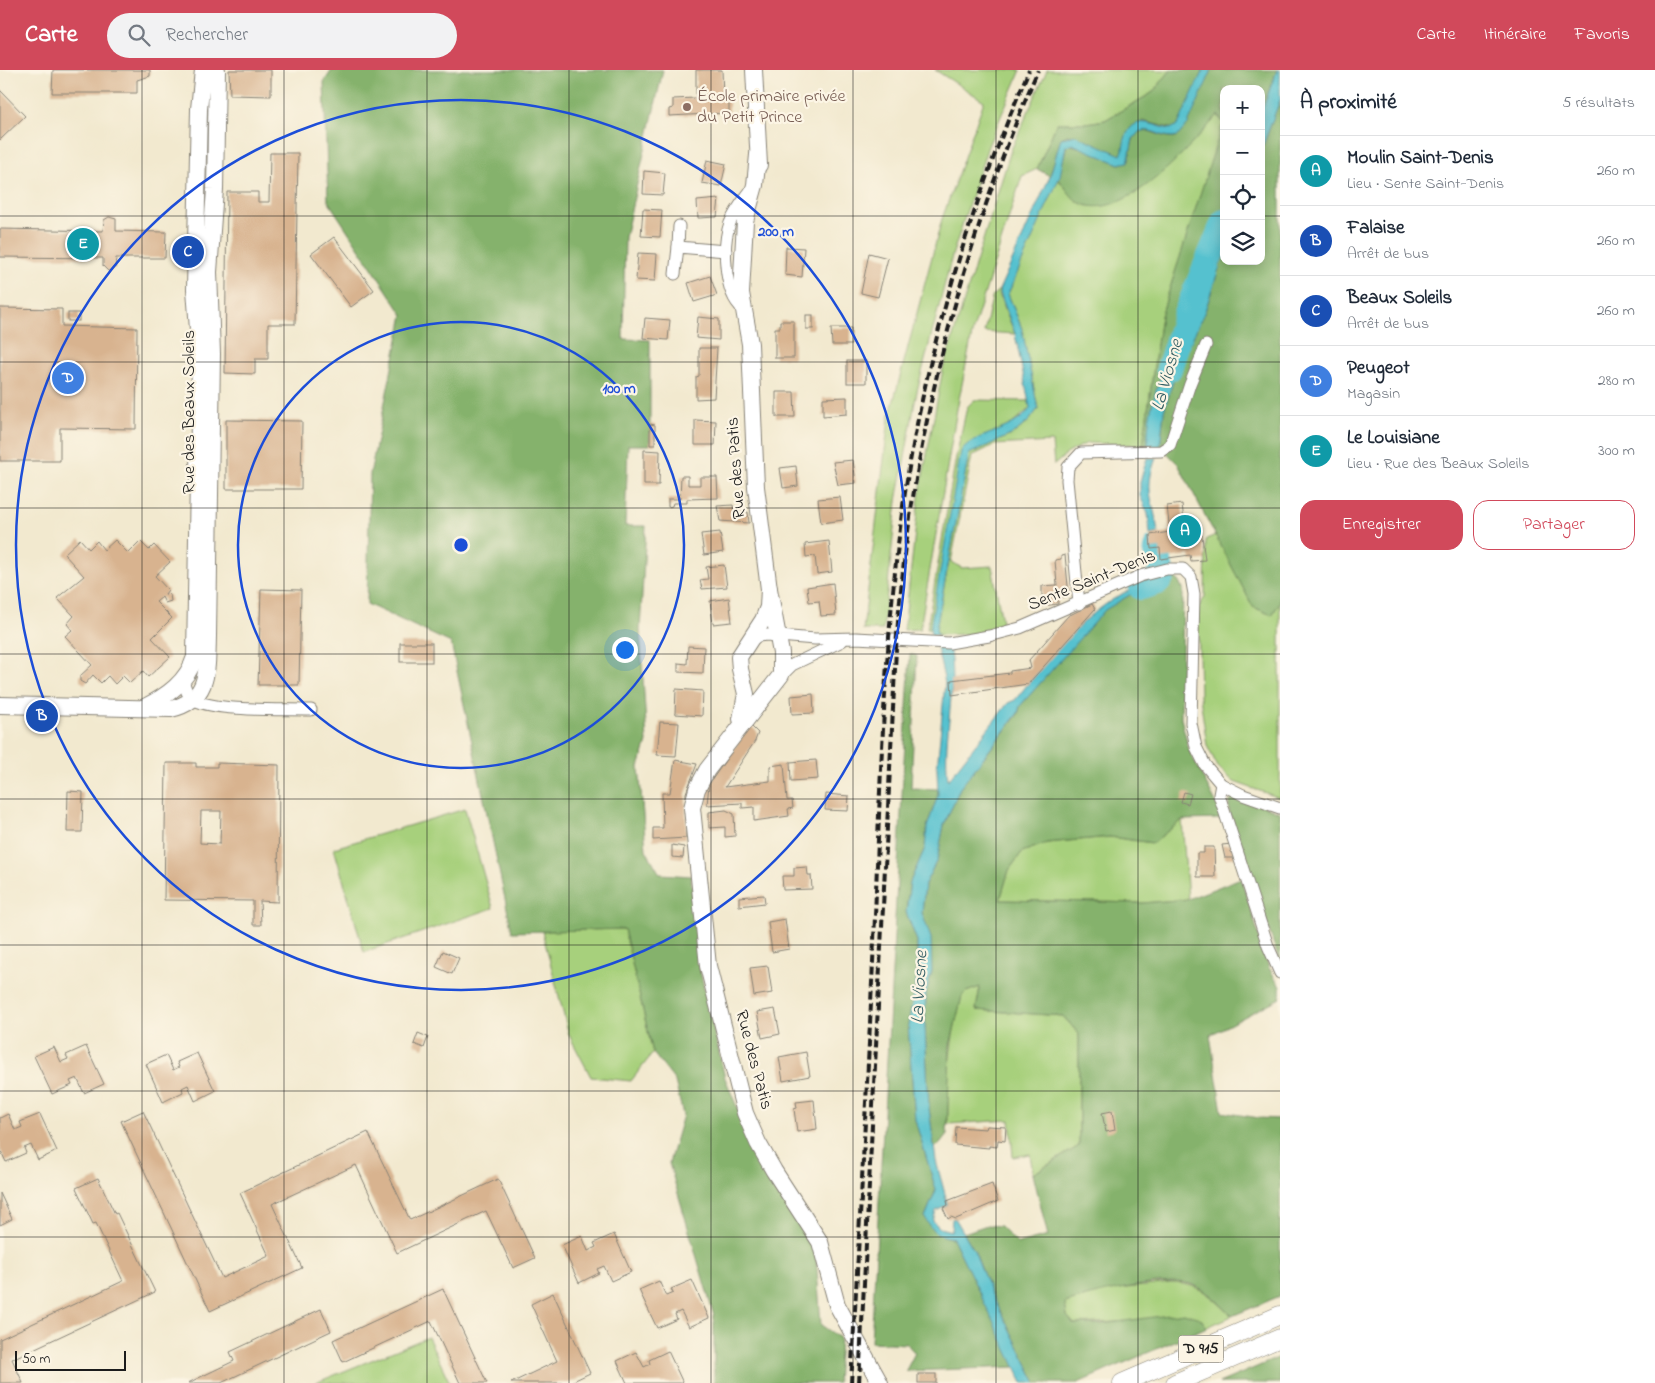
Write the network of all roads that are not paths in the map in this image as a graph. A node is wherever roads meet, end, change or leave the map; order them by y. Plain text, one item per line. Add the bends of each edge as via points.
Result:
1 (203, 70) edge
2 (217, 70) edge
3 (754, 70) edge
4 (758, 155) junction
5 (755, 185) junction
6 (679, 226) dead end
7 (678, 247) junction
8 (726, 251) junction
9 (675, 274) dead end
10 (744, 310) junction
11 (750, 344) junction
12 (1206, 345) dead end
13 (768, 589) junction
14 (1079, 604) junction
15 (778, 636) junction
16 (844, 640) junction
17 (744, 647) junction
18 (742, 677) junction
19 (182, 680) junction
20 (777, 681) junction
21 (193, 700) junction
22 (0, 705) edge
23 (145, 707) junction
24 (311, 710) dead end
25 (737, 730) junction
26 (1221, 784) junction
27 (1280, 808) edge
28 (1280, 973) edge
29 (1280, 1315) edge
30 (1280, 1338) edge
31 (880, 1383) edge
32 (1122, 1383) edge
33 (1175, 1383) edge

1 - 19 main road, Rue des Beaux Soleils via 199,110 195,289 200,356 195,650 192,665
2 - 21 main road, Rue des Beaux Soleils via 215,189 208,272 212,354 208,665 203,685
3 - 4 main road, Rue des Patis
4 - 5 main road, Rue des Patis
4 - 11 main road, Rue des Patis via 761,191 754,238
5 - 8 street via 736,209 729,225
5 - 10 main road, Rue des Patis via 744,232 741,293
6 - 7 street
7 - 8 street
7 - 9 street
8 - 10 street via 728,279 735,302
10 - 11 main road, Rue des Patis
11 - 13 main road, Rue des Patis via 756,487
12 - 14 street via 1170,445 1161,451 1081,453 1068,467
13 - 15 main road, Rue des Patis
13 - 17 main road, Rue des Patis via 766,614
14 - 16 street, Sente Saint-Denis via 1020,628 949,643
14 - 26 street, Sente Saint-Denis via 1154,572 1177,568 1188,571 1193,584 1191,723 1196,747 1205,765
15 - 16 street, Sente Saint-Denis
15 - 17 street, Sente Saint-Denis via 758,636
15 - 20 main road, Rue des Patis via 782,671
16 - 20 street, Sente Saint-Denis via 792,666
17 - 18 main road, Rue des Patis via 739,662
18 - 20 street via 750,688 758,690 765,690
18 - 25 main road, Rue des Patis via 746,703
19 - 21 street
19 - 23 main road, Rue des Beaux Soleils via 166,696
20 - 25 main road, Rue des Patis
21 - 23 main road via 171,709
21 - 24 street via 221,706
22 - 23 main road
25 - 31 main road, Rue des Patis via 701,779 692,808 708,966 745,1114 774,1171 820,1242 837,1305
26 - 27 street, Sente Saint-Denis
26 - 28 street via 1219,795 1268,946
29 - 32 main road, D 915
30 - 33 main road, D 915

